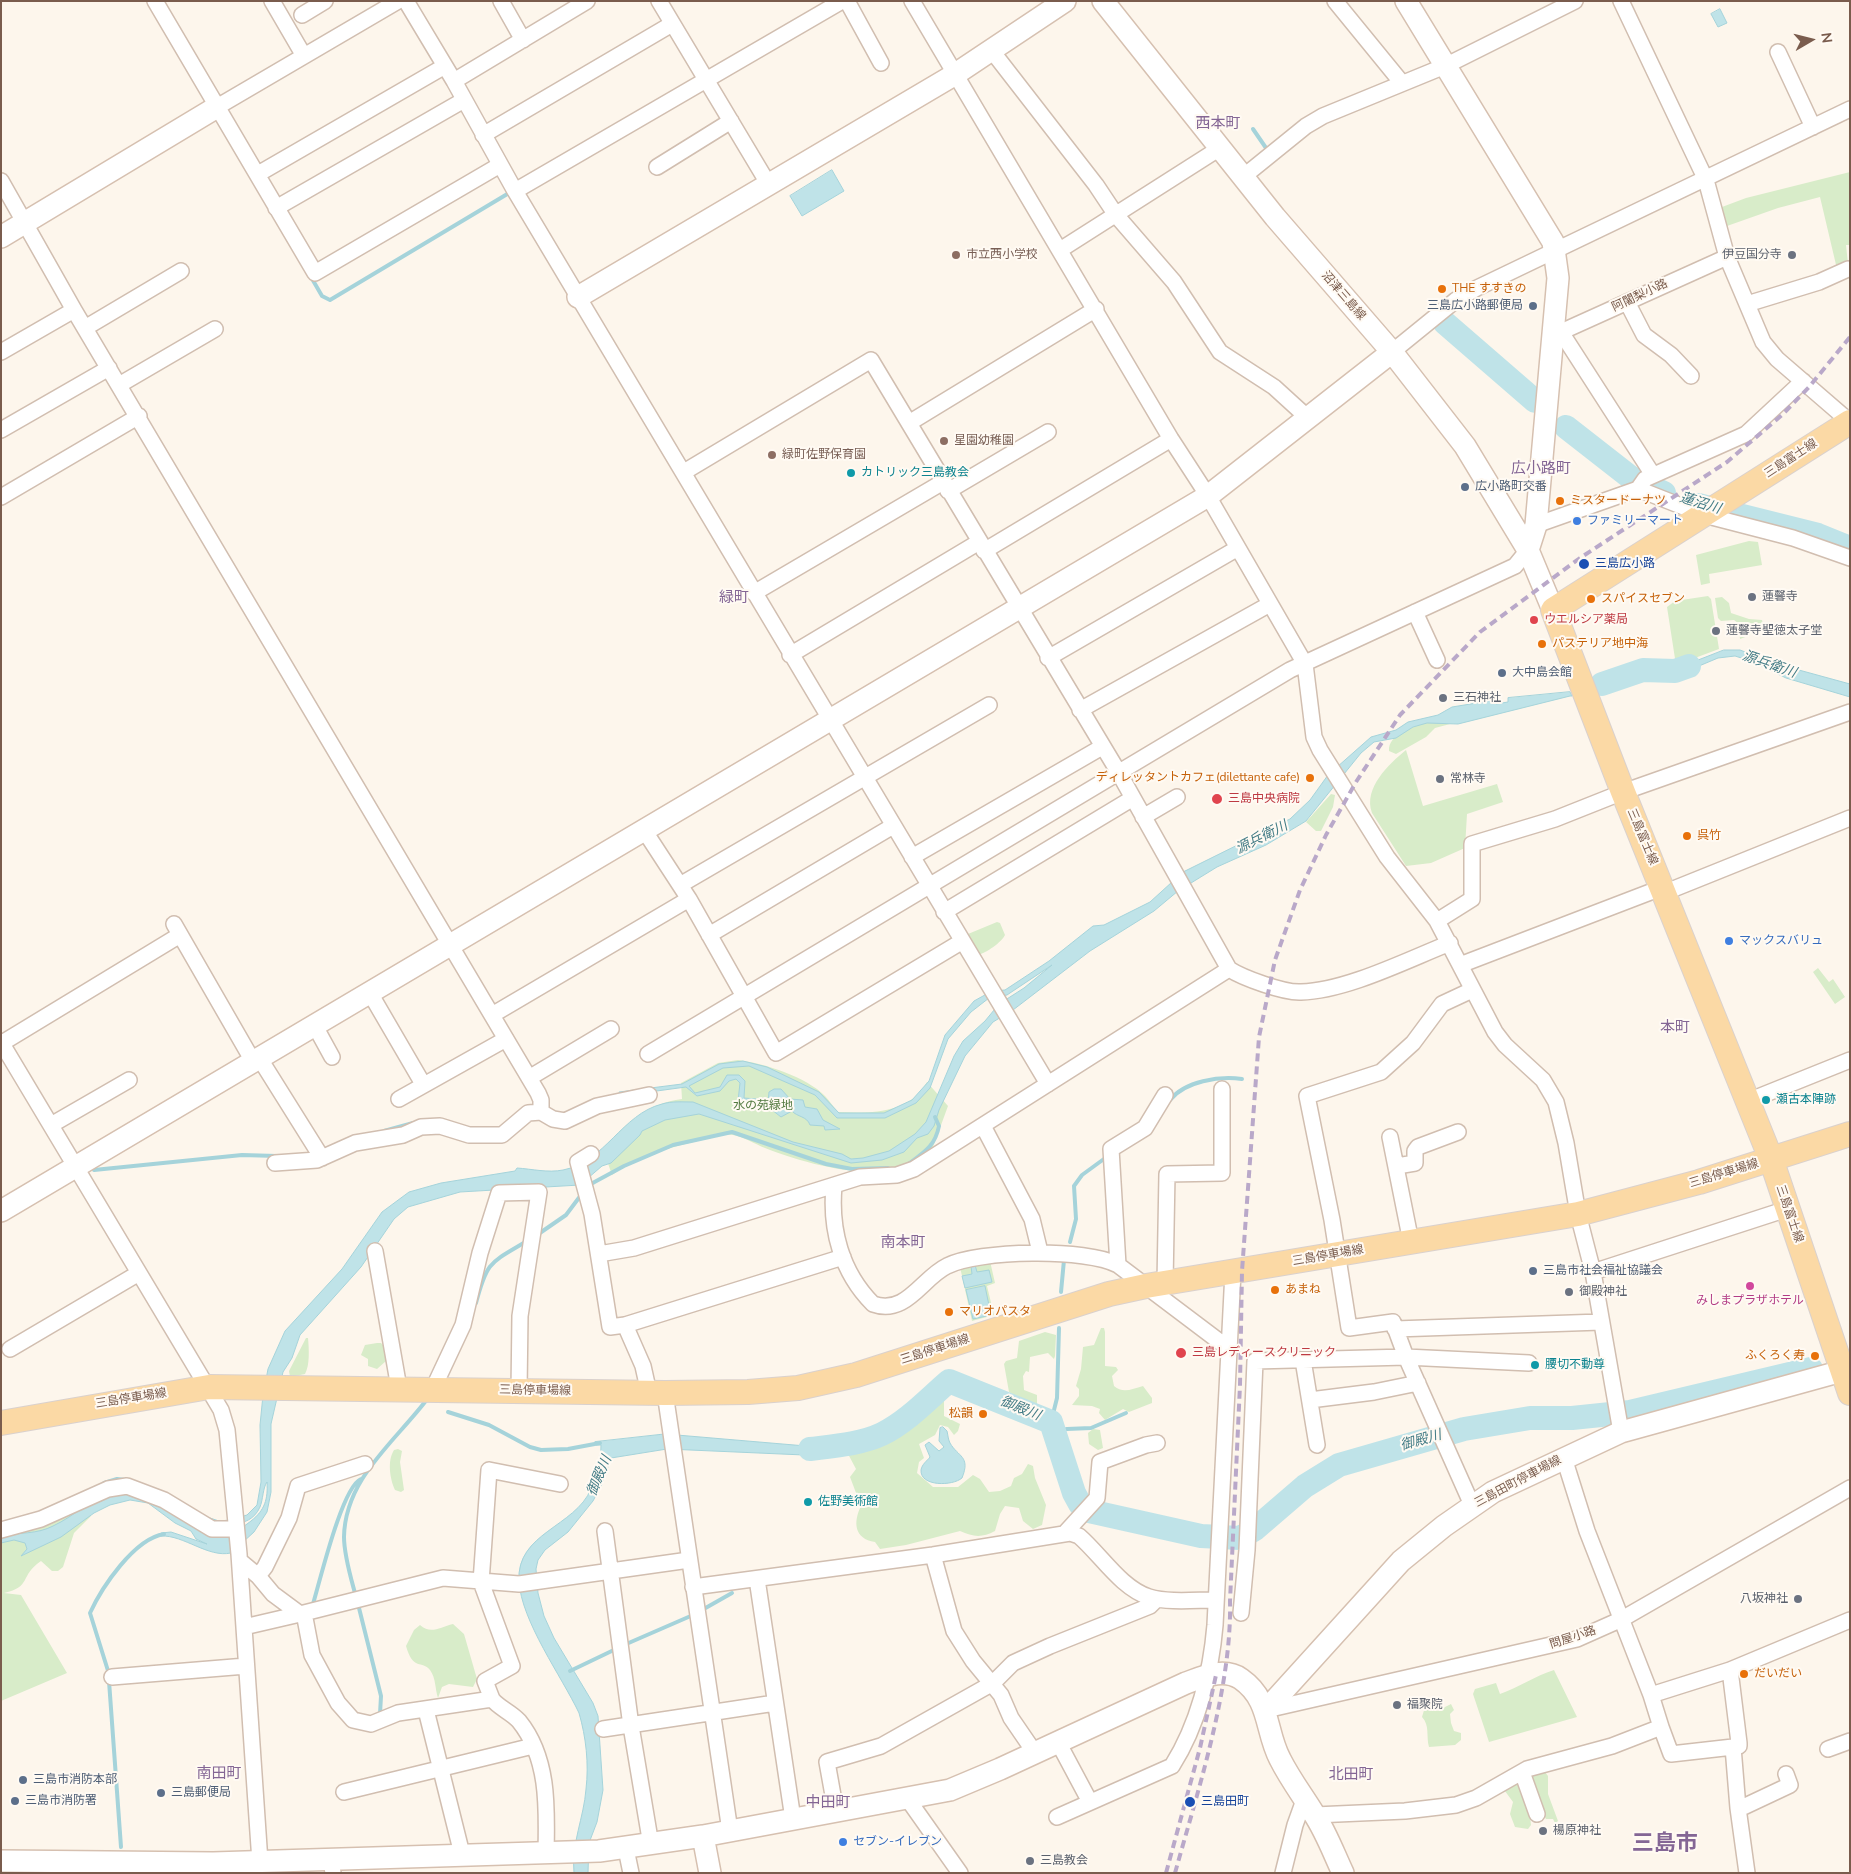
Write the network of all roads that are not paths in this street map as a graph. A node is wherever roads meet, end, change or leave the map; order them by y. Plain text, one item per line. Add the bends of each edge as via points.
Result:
1 (155, 1) edge
2 (272, 1) edge
3 (325, 1) edge
4 (398, 1) edge
5 (406, 1) edge
6 (501, 1) edge
7 (587, 1) edge
8 (842, 1) edge
9 (847, 1) edge
10 (912, 1) edge
11 (1065, 1) edge
12 (1103, 1) edge
13 (1335, 1) edge
14 (1406, 1) edge
15 (1575, 1) edge
16 (1621, 1) edge
17 (663, 3) edge
18 (302, 15) dead end
19 (672, 24) junction
20 (523, 40) junction
21 (992, 51) junction
22 (1778, 52) dead end
23 (304, 56) junction
24 (881, 63) dead end
25 (445, 66) junction
26 (1445, 66) junction
27 (954, 75) junction
28 (706, 80) junction
29 (454, 81) junction
30 (1402, 83) junction
31 (464, 100) junction
32 (217, 106) junction
33 (1850, 109) edge
34 (731, 122) junction
35 (1813, 127) junction
36 (483, 135) junction
37 (1220, 148) junction
38 (500, 165) junction
39 (657, 167) dead end
40 (258, 174) junction
41 (1243, 176) junction
42 (1706, 180) junction
43 (1, 181) edge
44 (769, 185) junction
45 (515, 191) junction
46 (276, 208) junction
47 (1116, 215) junction
48 (25, 223) junction
49 (1, 237) edge
50 (1060, 250) junction
51 (1555, 251) junction
52 (1727, 256) junction
53 (1848, 269) dead end
54 (181, 271) dead end
55 (578, 297) junction
56 (1627, 302) junction
57 (1747, 304) junction
58 (1096, 309) junction
59 (74, 310) junction
60 (85, 328) junction
61 (215, 329) dead end
62 (1556, 334) junction
63 (1, 352) edge
64 (1392, 352) junction
65 (109, 368) junction
66 (1690, 376) dead end
67 (1803, 381) junction
68 (119, 385) junction
69 (139, 416) junction
70 (1308, 418) junction
71 (909, 422) junction
72 (1850, 422) edge
73 (1, 430) edge
74 (1048, 432) dead end
75 (1171, 438) junction
76 (684, 472) junction
77 (1644, 482) junction
78 (945, 486) junction
79 (1208, 496) junction
80 (1, 497) edge
81 (1711, 511) junction
82 (1536, 526) junction
83 (981, 546) junction
84 (1238, 548) junction
85 (1528, 550) junction
86 (1850, 558) edge
87 (754, 593) junction
88 (1270, 604) junction
89 (1018, 607) junction
90 (1554, 610) junction
91 (1415, 612) junction
92 (790, 655) junction
93 (1048, 658) junction
94 (1437, 660) dead end
95 (1305, 664) junction
96 (989, 705) dead end
97 (1080, 710) junction
98 (1850, 712) edge
99 (830, 720) junction
100 (1102, 747) junction
101 (1119, 773) junction
102 (864, 778) junction
103 (1623, 792) junction
104 (1177, 796) dead end
105 (1133, 798) junction
106 (1144, 817) junction
107 (1850, 818) edge
108 (893, 826) junction
109 (644, 830) junction
110 (912, 857) junction
111 (680, 885) junction
112 (928, 886) junction
113 (1666, 892) junction
114 (689, 899) junction
115 (944, 912) junction
116 (1437, 921) junction
117 (710, 935) junction
118 (961, 942) junction
119 (1450, 943) junction
120 (450, 947) junction
121 (1460, 965) junction
122 (1229, 969) junction
123 (1472, 990) junction
124 (370, 993) junction
125 (743, 996) junction
126 (492, 1015) junction
127 (315, 1026) junction
128 (611, 1030) dead end
129 (506, 1039) junction
130 (2, 1042) edge
131 (648, 1054) dead end
132 (332, 1057) dead end
133 (1850, 1060) edge
134 (257, 1061) junction
135 (529, 1078) junction
136 (129, 1080) dead end
137 (423, 1084) junction
138 (1048, 1084) junction
139 (1222, 1089) dead end
140 (649, 1095) dead end
141 (1165, 1095) dead end
142 (399, 1099) dead end
143 (1748, 1101) junction
144 (541, 1112) junction
145 (51, 1125) junction
146 (982, 1126) junction
147 (1458, 1132) dead end
148 (1850, 1134) edge
149 (1390, 1137) dead end
150 (591, 1154) dead end
151 (322, 1158) junction
152 (1771, 1160) junction
153 (276, 1163) dead end
154 (1396, 1166) junction
155 (75, 1167) junction
156 (834, 1186) junction
157 (1787, 1209) junction
158 (1, 1211) edge
159 (1578, 1214) junction
160 (1411, 1242) junction
161 (375, 1251) dead end
162 (1040, 1252) junction
163 (599, 1254) junction
164 (1337, 1255) junction
165 (843, 1257) junction
166 (1118, 1265) junction
167 (1233, 1272) junction
168 (1593, 1272) junction
169 (139, 1273) junction
170 (1155, 1284) junction
171 (1601, 1322) junction
172 (626, 1325) junction
173 (1395, 1329) junction
174 (1228, 1348) junction
175 (10, 1349) dead end
176 (1406, 1358) junction
177 (1303, 1360) junction
178 (1529, 1363) dead end
179 (1842, 1371) junction
180 (1418, 1383) junction
181 (209, 1386) junction
182 (399, 1388) junction
183 (433, 1389) junction
184 (519, 1390) junction
185 (657, 1393) junction
186 (1850, 1393) edge
187 (1310, 1400) junction
188 (1, 1423) edge
189 (1621, 1432) junction
190 (1157, 1443) dead end
191 (1317, 1445) dead end
192 (1564, 1458) junction
193 (364, 1464) dead end
194 (560, 1484) dead end
195 (1850, 1488) edge
196 (1472, 1505) junction
197 (1, 1530) edge
198 (236, 1530) junction
199 (605, 1532) dead end
200 (1064, 1533) junction
201 (1220, 1548) junction
202 (1247, 1550) junction
203 (933, 1555) junction
204 (240, 1558) junction
205 (689, 1560) junction
206 (610, 1571) junction
207 (258, 1576) junction
208 (757, 1579) junction
209 (481, 1582) junction
210 (694, 1587) junction
211 (1157, 1599) junction
212 (1216, 1600) junction
213 (302, 1613) junction
214 (1241, 1613) dead end
215 (1622, 1619) junction
216 (1850, 1620) edge
217 (244, 1627) junction
218 (246, 1666) junction
219 (1730, 1670) junction
220 (1208, 1675) junction
221 (112, 1677) dead end
222 (993, 1683) junction
223 (1651, 1695) junction
224 (492, 1699) junction
225 (775, 1703) junction
226 (426, 1710) junction
227 (1266, 1710) junction
228 (712, 1714) junction
229 (631, 1726) junction
230 (1661, 1727) junction
231 (603, 1729) dead end
232 (1850, 1741) edge
233 (1058, 1742) junction
234 (533, 1746) junction
235 (1733, 1747) junction
236 (1828, 1749) dead end
237 (1035, 1753) junction
238 (440, 1769) junction
239 (1522, 1772) junction
240 (1786, 1774) dead end
241 (344, 1792) dead end
242 (906, 1798) junction
243 (1090, 1802) junction
244 (1310, 1808) junction
245 (1738, 1809) junction
246 (836, 1812) junction
247 (1537, 1814) dead end
248 (1057, 1817) dead end
249 (793, 1819) junction
250 (730, 1831) junction
251 (703, 1836) junction
252 (651, 1845) junction
253 (626, 1849) junction
254 (546, 1852) junction
255 (462, 1854) junction
256 (1, 1861) edge
257 (260, 1862) junction
258 (332, 1866) edge
259 (64, 1868) edge
260 (215, 1868) edge
261 (631, 1873) edge
262 (710, 1873) edge
263 (960, 1873) edge
264 (1284, 1873) edge
265 (1343, 1873) edge
266 (1747, 1873) edge

1 - 32 street
2 - 23 street
3 - 18 street
4 - 23 street
5 - 25 street
6 - 20 street
7 - 20 street
8 - 28 street
9 - 24 street
10 - 27 street
11 - 21 street
12 - 37 street, 沼津三島線
13 - 30 street
14 - 26 street
15 - 26 street
16 - 42 street
17 - 19 street
19 - 28 street
19 - 36 street
20 - 29 street
21 - 27 street
21 - 47 street
22 - 35 street
23 - 32 street
25 - 29 street
25 - 40 street
26 - 30 street
26 - 51 street via 1549,233
27 - 44 street
27 - 50 street
28 - 34 street
28 - 45 street
29 - 31 street
30 - 41 street via 1323,116
31 - 36 street
31 - 46 street
32 - 40 street
32 - 48 street
33 - 35 street
34 - 39 street
34 - 44 street
35 - 42 street
36 - 38 street
37 - 41 street, 沼津三島線
37 - 47 street
38 - 45 street
38 - 46 street via 315,273
40 - 46 street
41 - 64 street, 沼津三島線
42 - 51 street
42 - 52 street
43 - 48 street
44 - 55 street
45 - 55 street
47 - 50 street
47 - 70 street via 1174,282 1223,355 1274,387
48 - 49 street
48 - 59 street
50 - 58 street
51 - 62 street via 1558,278
51 - 64 street via 1456,300
52 - 56 street, 阿闍梨小路
52 - 57 street
53 - 57 street via 1819,282
54 - 60 street
55 - 76 street
56 - 62 street, 阿闍梨小路
56 - 66 street via 1644,335 1671,354
57 - 67 street via 1766,348
58 - 71 street
58 - 75 street
59 - 60 street
59 - 63 street
60 - 65 street
61 - 68 street
62 - 77 street
62 - 82 street
64 - 70 street
64 - 85 street, 沼津三島線 via 1465,446
65 - 68 street
65 - 73 street
67 - 72 street
67 - 77 street via 1746,434
68 - 69 street
69 - 80 street
69 - 120 street
70 - 79 street
71 - 76 street via 871,360
71 - 78 street
72 - 81 main road, 三島富士線
74 - 78 street
75 - 79 street
75 - 83 street
76 - 87 street
77 - 81 street
77 - 82 street
78 - 83 street
78 - 87 street
79 - 84 street
79 - 89 street
81 - 86 street
81 - 90 main road, 三島富士線
82 - 85 street
83 - 89 street
83 - 92 street
84 - 88 street
84 - 93 street
85 - 90 street, 沼津三島線
85 - 91 street via 1515,566
87 - 92 street
88 - 95 street
88 - 97 street
89 - 93 street
89 - 99 street
90 - 103 main road, 三島富士線
91 - 94 street
91 - 95 street
92 - 99 street
93 - 97 street
95 - 101 street
95 - 116 street via 1314,736 1320,750 1387,857
96 - 102 street
97 - 100 street
98 - 103 street
99 - 102 street
99 - 109 street
100 - 101 street
100 - 110 street
101 - 105 street
101 - 112 street
102 - 108 street
102 - 111 street
103 - 113 main road, 三島富士線
103 - 116 street via 1555,819 1472,844 1472,899
104 - 106 street
105 - 106 street
105 - 115 street
106 - 122 street
107 - 113 street
108 - 110 street
108 - 117 street
109 - 111 street
109 - 120 street
110 - 112 street
111 - 114 street
112 - 115 street
112 - 125 street
113 - 121 street via 1654,891
113 - 143 main road, 三島富士線
114 - 117 street
114 - 126 street
115 - 118 street
116 - 119 street
117 - 125 street
118 - 125 street via 776,1052
118 - 138 street
119 - 121 street
119 - 122 street via 1360,978 1314,991 1289,991 1241,977
120 - 124 street
120 - 126 street
121 - 123 street
122 - 138 street
123 - 159 street via 1495,1032 1543,1080 1556,1102
123 - 164 street via 1442,1004 1414,1043 1381,1072 1307,1096
124 - 127 street
124 - 137 street
125 - 131 street
126 - 129 street
127 - 132 street
127 - 134 street
128 - 135 street
129 - 135 street
129 - 137 street
130 - 134 street via 177,929
130 - 145 street
133 - 143 street
134 - 151 street
134 - 155 street
135 - 144 street via 541,1100
136 - 145 street
137 - 142 street
138 - 146 street
139 - 170 street via 1222,1173 1167,1174
140 - 144 street via 602,1104 565,1121
141 - 166 street via 1145,1128 1112,1149
143 - 152 main road, 三島富士線
144 - 151 street via 522,1116 502,1135 469,1135 431,1125 403,1135 355,1143
145 - 155 street
146 - 156 street via 914,1170 897,1175 860,1177
146 - 162 street via 1032,1219
147 - 154 street via 1418,1147 1415,1163
148 - 152 main road, 三島停車場線
149 - 154 street
150 - 163 street via 578,1162
151 - 153 street
152 - 157 main road, 三島富士線
152 - 159 main road, 三島停車場線
154 - 160 street
155 - 158 street
155 - 169 street
156 - 163 street via 634,1248
156 - 165 street via 832,1219
157 - 168 street
157 - 179 main road, 三島富士線
159 - 160 main road, 三島停車場線
159 - 168 street
160 - 164 main road, 三島停車場線
161 - 182 street
162 - 165 street via 948,1265 908,1298 886,1307 873,1304 868,1299
162 - 166 street via 1086,1256
163 - 172 street via 610,1327
164 - 167 main road, 三島停車場線
164 - 173 street via 1349,1328 1393,1322
165 - 172 street
166 - 170 street
167 - 170 main road, 三島停車場線
167 - 174 street
168 - 171 street
169 - 175 street
169 - 181 street
170 - 174 street
170 - 185 main road, 三島停車場線 via 1110,1294 830,1382 748,1392
171 - 173 street
171 - 189 street
172 - 185 street
173 - 176 street
174 - 201 street
176 - 177 street
176 - 178 street
176 - 180 street
177 - 187 street
177 - 202 street via 1255,1361
179 - 186 main road, 三島富士線
179 - 189 street, 三島田町停車場線
180 - 187 street
180 - 196 street
181 - 182 main road, 三島停車場線
181 - 188 main road, 三島停車場線
181 - 198 street via 227,1430
182 - 183 main road, 三島停車場線
183 - 184 main road, 三島停車場線
183 - 184 street via 463,1325 480,1253 499,1193 538,1192 520,1316
184 - 185 main road, 三島停車場線
185 - 205 street
187 - 191 street
189 - 192 street, 三島田町停車場線
190 - 200 street via 1100,1462 1097,1498
192 - 196 street, 三島田町停車場線
192 - 215 street via 1587,1531
193 - 207 street via 298,1486 289,1518
194 - 209 street via 489,1470
195 - 215 street, 問屋小路
196 - 227 street, 三島田町停車場線 via 1401,1561
197 - 198 street via 41,1519 108,1489 128,1486 164,1500 212,1529
198 - 204 street
199 - 206 street
200 - 203 street
200 - 211 street via 1079,1536 1131,1587
201 - 202 street
201 - 212 street
202 - 214 street
203 - 208 street
203 - 222 street via 954,1631 973,1661
204 - 207 street
204 - 217 street
205 - 206 street
205 - 210 street
206 - 209 street via 519,1584
206 - 229 street
207 - 213 street via 273,1594
208 - 210 street
208 - 225 street
209 - 213 street via 443,1578
209 - 224 street via 512,1666 485,1681
210 - 228 street
211 - 212 street
211 - 222 street via 1150,1606 1013,1663
212 - 220 street
213 - 217 street
213 - 226 street via 312,1655 334,1697 353,1720 371,1724 391,1714
215 - 223 street
215 - 227 street, 問屋小路 via 1562,1644
216 - 219 street
217 - 218 street
218 - 221 street
218 - 257 street
219 - 223 street
219 - 235 street via 1740,1743
220 - 227 street via 1232,1674 1241,1678
220 - 233 street
220 - 243 street via 1203,1698 1172,1766
222 - 237 street via 1011,1718
222 - 246 street via 881,1746 827,1762
223 - 230 street
224 - 226 street
224 - 234 street via 517,1719
225 - 228 street
225 - 249 street
226 - 238 street
227 - 244 street via 1279,1758
228 - 229 street
228 - 250 street
229 - 231 street
229 - 252 street
230 - 235 street via 1671,1754
230 - 239 street via 1612,1746
232 - 236 street
233 - 237 street
233 - 243 street
234 - 238 street
234 - 254 street via 546,1793
235 - 245 street
237 - 242 street via 950,1790
238 - 241 street
238 - 255 street
239 - 244 street via 1476,1798 1456,1805 1406,1811
239 - 247 street
240 - 245 street via 1790,1785
242 - 246 street
242 - 263 street
243 - 248 street
244 - 264 street via 1295,1825
244 - 265 street
245 - 266 street
246 - 249 street
249 - 250 street
250 - 251 street
251 - 252 street
251 - 262 street
252 - 253 street
253 - 254 street
253 - 261 street
254 - 255 street
255 - 258 street
256 - 259 street
257 - 258 street
257 - 260 street
259 - 260 street

